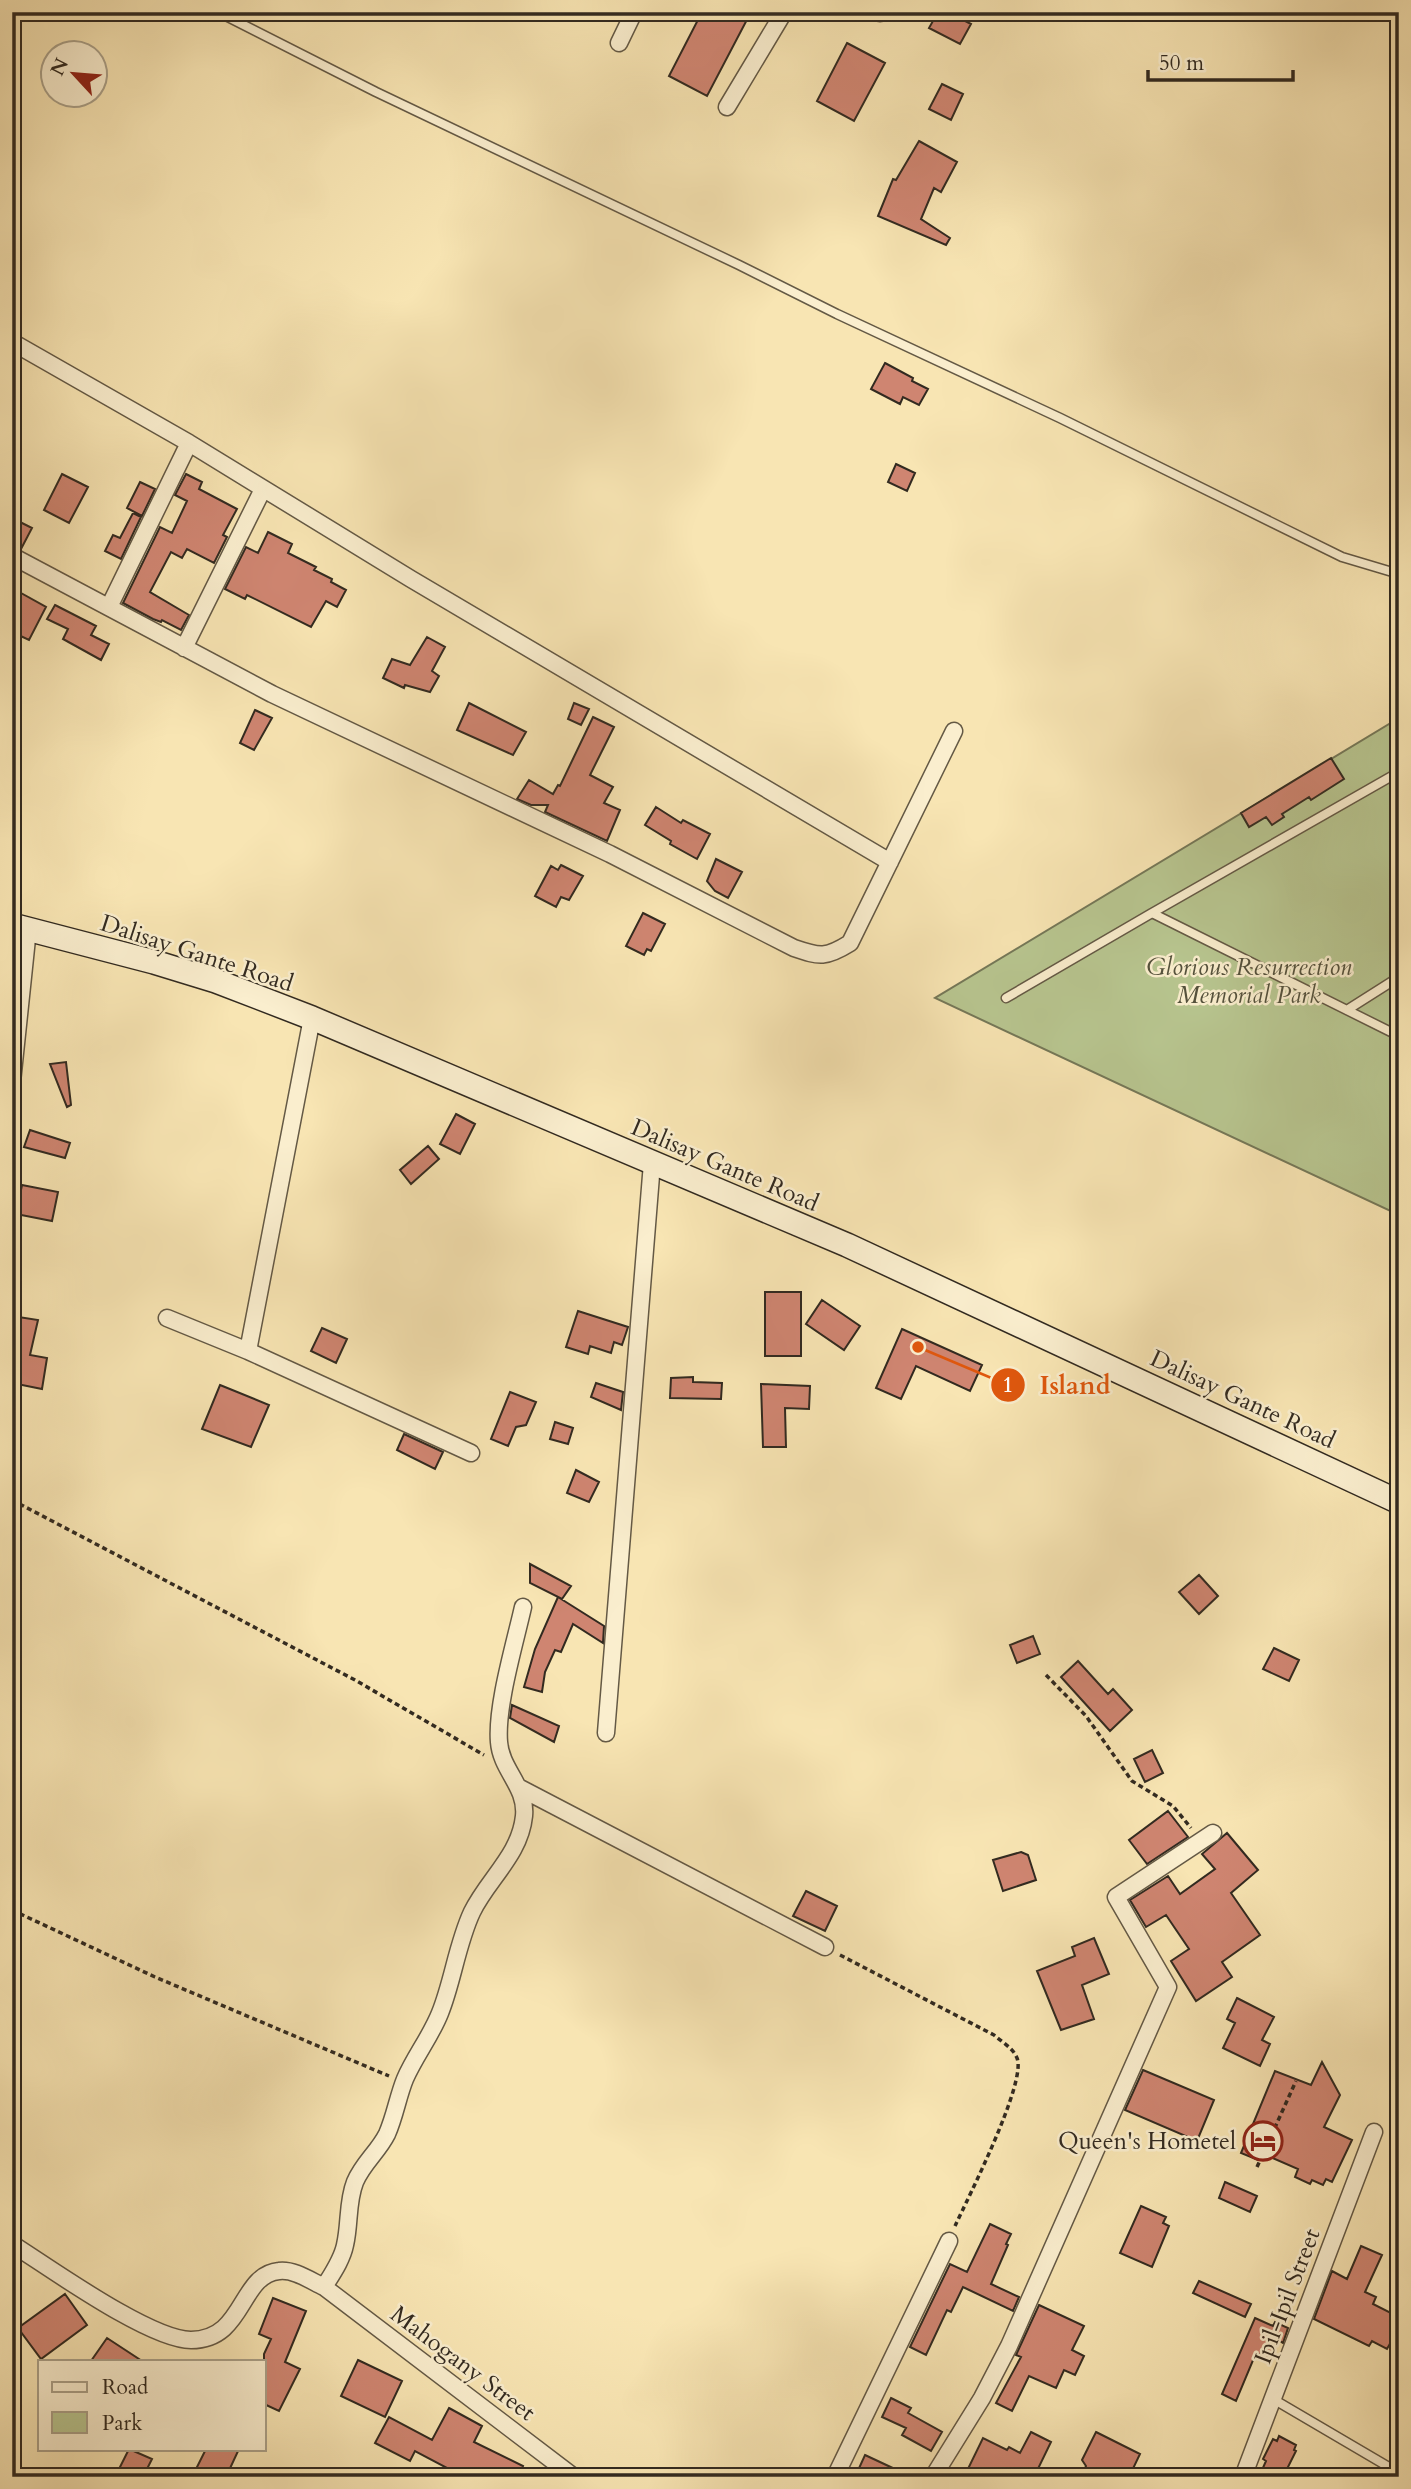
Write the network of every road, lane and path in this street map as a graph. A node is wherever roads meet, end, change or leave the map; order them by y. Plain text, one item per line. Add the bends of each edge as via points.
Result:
1 (218, 12) edge
2 (634, 12) edge
3 (784, 12) edge
4 (619, 43) dead end
5 (727, 107) dead end
6 (12, 342) edge
7 (189, 443) junction
8 (263, 489) junction
9 (12, 556) edge
10 (1399, 574) edge
11 (109, 607) junction
12 (184, 648) junction
13 (954, 732) dead end
14 (1399, 772) edge
15 (890, 862) junction
16 (1152, 913) junction
17 (20, 927) edge
18 (1399, 977) edge
19 (1006, 998) dead end
20 (1347, 1010) junction
21 (312, 1018) junction
22 (1399, 1036) edge
23 (12, 1082) edge
24 (652, 1163) junction
25 (167, 1318) dead end
26 (248, 1351) junction
27 (471, 1453) dead end
28 (12, 1500) edge
29 (1399, 1502) edge
30 (523, 1606) dead end
31 (1046, 1675) dead end
32 (606, 1732) dead end
33 (505, 1766) junction
34 (520, 1788) junction
35 (1207, 1837) joint
36 (12, 1910) edge
37 (825, 1947) joint
38 (1296, 2081) dead end
39 (404, 2082) junction
40 (1374, 2132) dead end
41 (1257, 2167) dead end
42 (949, 2241) joint
43 (12, 2244) edge
44 (324, 2287) junction
45 (1273, 2399) junction
46 (1399, 2473) edge
47 (574, 2477) edge
48 (835, 2477) edge
49 (933, 2477) edge
50 (1243, 2477) edge

1 - 10 lane via 1342,557
2 - 4 street
3 - 5 street
6 - 7 street
7 - 8 street
7 - 11 street
8 - 12 street
8 - 15 street
9 - 11 street
11 - 12 street
12 - 15 street via 816,955 832,955 850,943
13 - 15 street
14 - 16 lane
16 - 19 lane
16 - 20 lane
17 - 21 main road, Dalisay Gante Road via 154,961
17 - 23 street
18 - 20 lane
20 - 22 lane
21 - 24 main road, Dalisay Gante Road
21 - 26 street
24 - 29 main road, Dalisay Gante Road via 847,1245
24 - 32 street
25 - 26 street
26 - 27 street
28 - 33 path via 355,1680
30 - 33 street via 500,1717 499,1743
31 - 35 path via 1086,1716 1132,1781 1173,1806
33 - 34 street
34 - 37 street
34 - 39 street via 524,1804 520,1833 509,1857 481,1892 439,2016
35 - 49 street via 1116,1897 1168,1986 1009,2346
36 - 39 path via 155,1977
37 - 42 path via 994,2035 1018,2060 1010,2104
38 - 41 path
39 - 44 street via 388,2132 355,2183 345,2247
40 - 45 street, Ipil-Ipil Street
42 - 48 street
43 - 44 street, Mahogany Street via 156,2332 189,2340 213,2337 230,2324 265,2275 289,2272
44 - 47 street, Mahogany Street
45 - 46 lane
45 - 50 street, Ipil-Ipil Street

